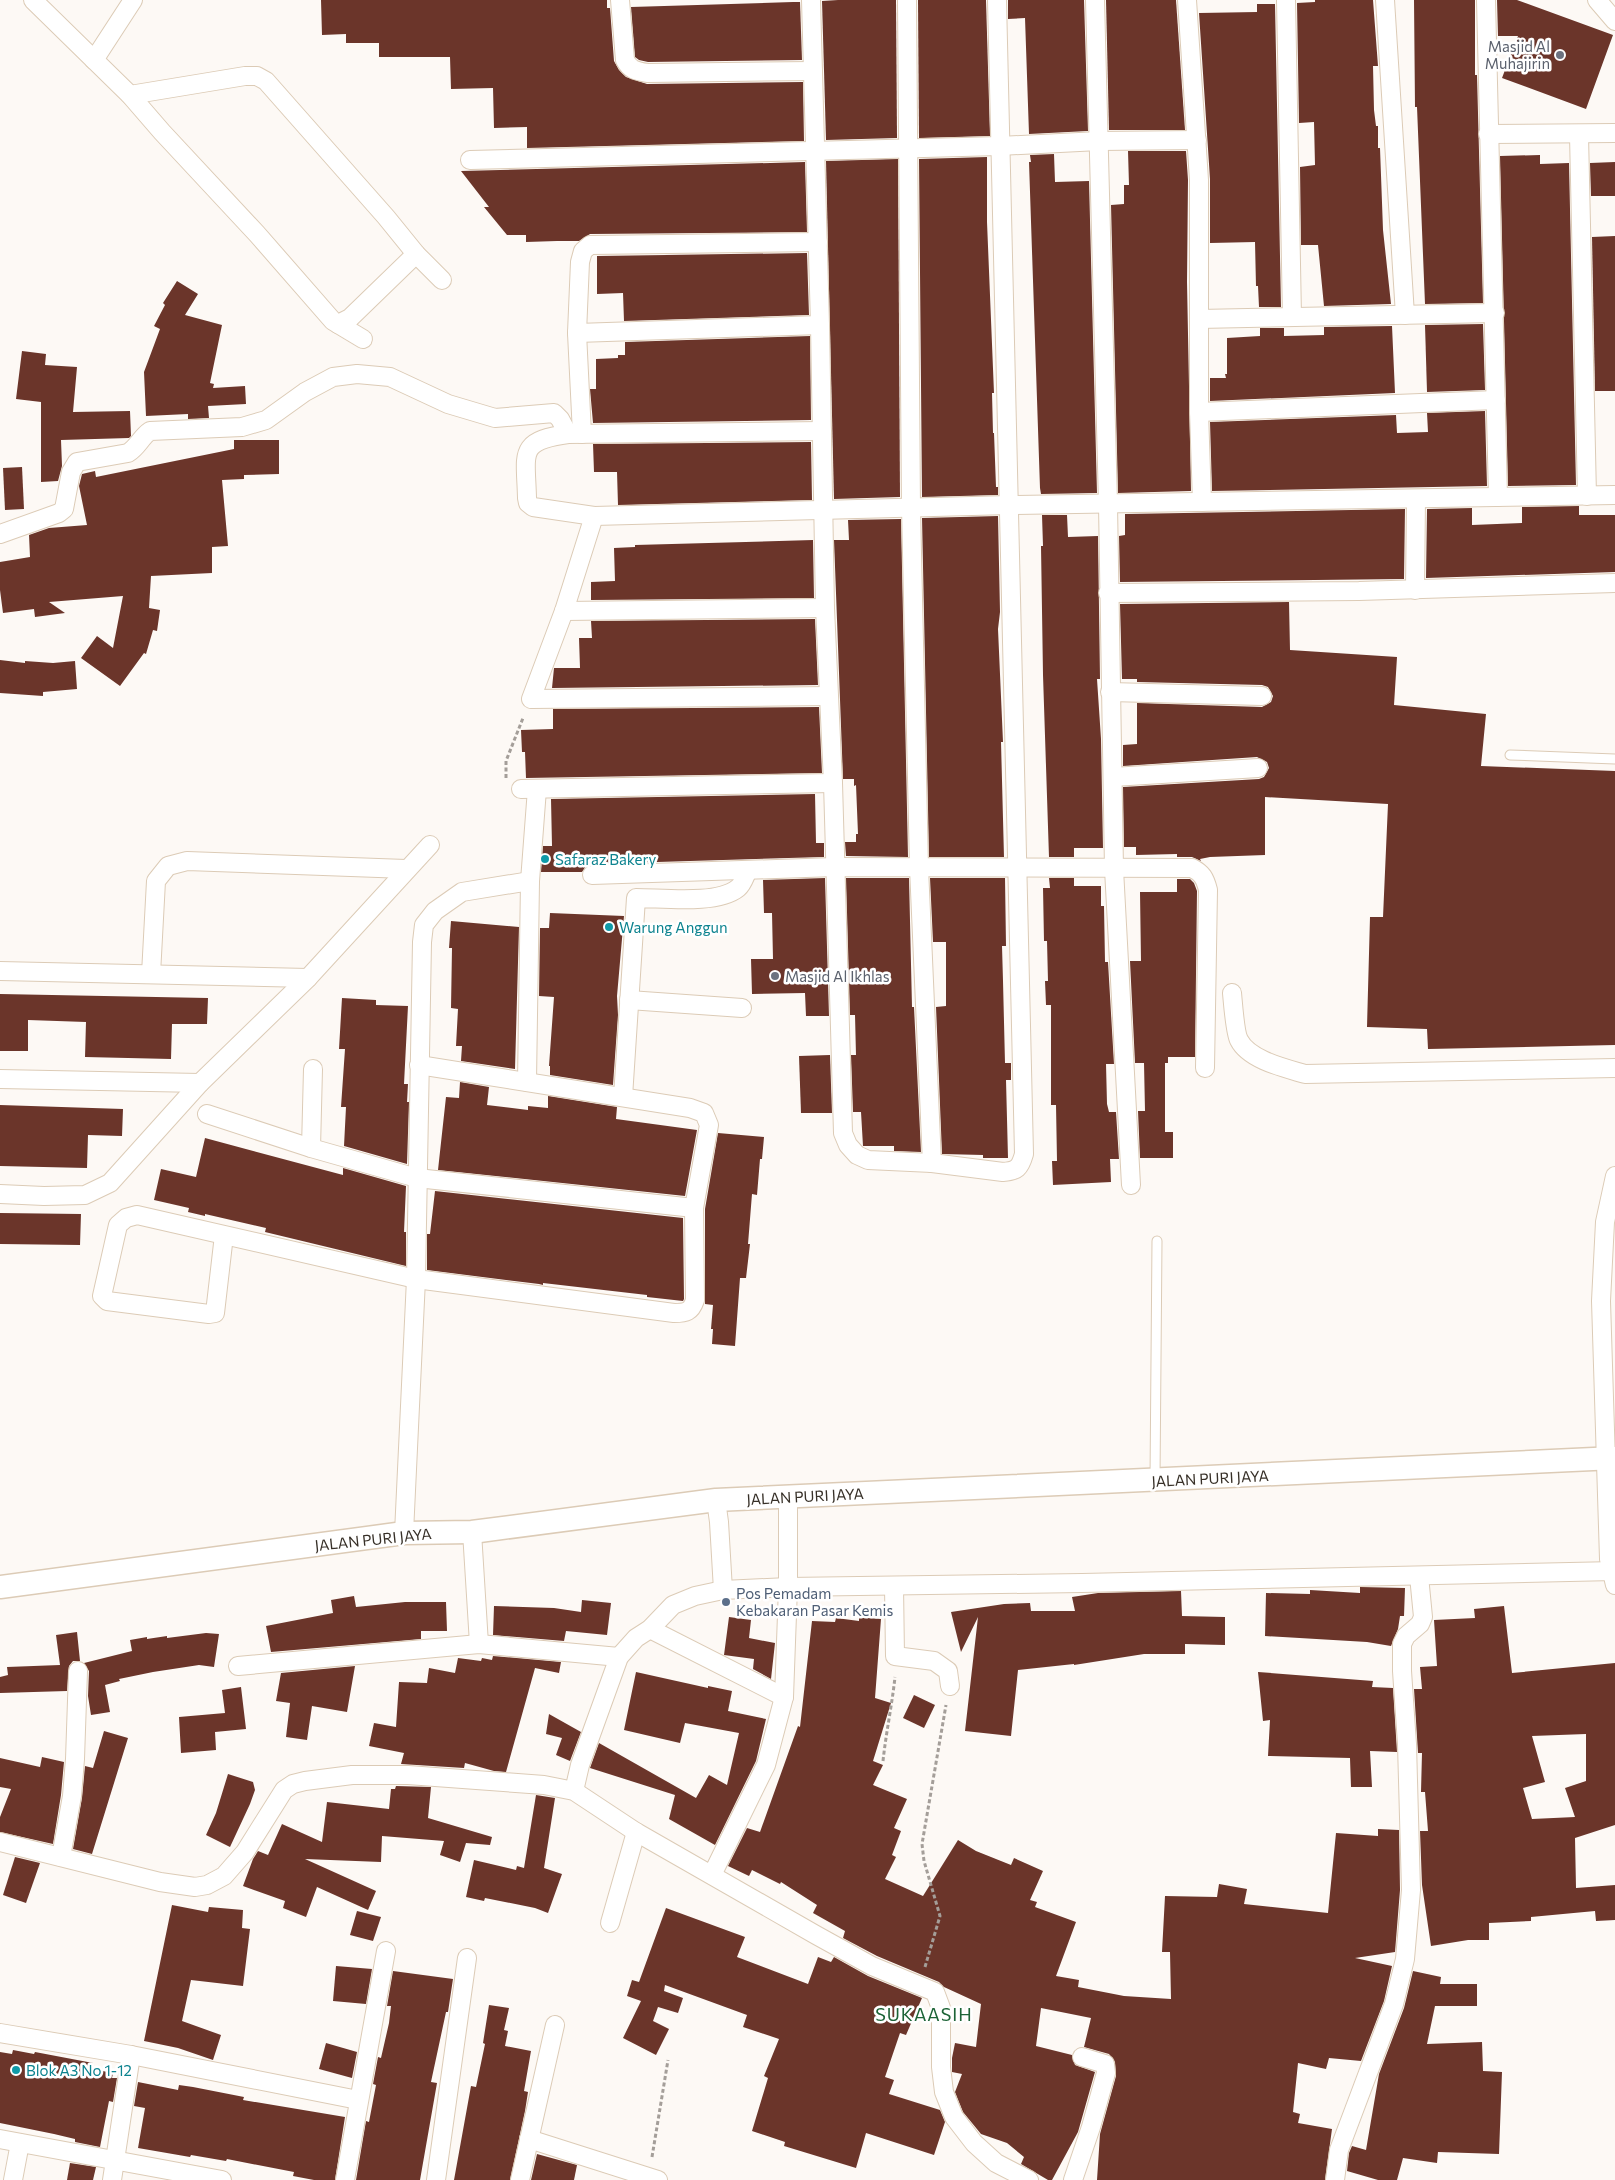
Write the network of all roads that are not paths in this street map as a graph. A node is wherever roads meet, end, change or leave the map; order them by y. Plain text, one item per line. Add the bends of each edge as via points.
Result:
1 (32, 0) edge
2 (132, 0) edge
3 (620, 0) edge
4 (811, 0) edge
5 (907, 0) edge
6 (997, 0) edge
7 (1095, 0) edge
8 (1188, 0) edge
9 (1286, 0) edge
10 (1385, 0) edge
11 (1486, 0) edge
12 (1597, 0) edge
13 (1615, 21) edge
14 (94, 60) junction
15 (813, 71) junction
16 (130, 95) junction
17 (1615, 133) edge
18 (1488, 134) junction
19 (1578, 134) junction
20 (1197, 140) junction
21 (1099, 141) junction
22 (1000, 146) junction
23 (909, 148) junction
24 (816, 150) junction
25 (470, 160) dead end
26 (818, 242) junction
27 (416, 254) junction
28 (442, 280) dead end
29 (1495, 313) junction
30 (1405, 315) junction
31 (1292, 317) junction
32 (1199, 319) junction
33 (338, 324) junction
34 (820, 325) junction
35 (577, 333) junction
36 (363, 339) dead end
37 (1496, 400) junction
38 (1199, 412) junction
39 (822, 430) junction
40 (561, 436) junction
41 (1615, 495) edge
42 (1587, 496) junction
43 (1498, 498) junction
44 (1416, 499) junction
45 (1202, 502) junction
46 (1108, 504) junction
47 (1010, 505) junction
48 (911, 508) junction
49 (823, 511) junction
50 (594, 516) junction
51 (0, 534) edge
52 (1615, 583) edge
53 (1415, 590) junction
54 (1108, 593) junction
55 (825, 608) junction
56 (564, 611) junction
57 (1110, 692) junction
58 (828, 696) junction
59 (1262, 696) dead end
60 (1510, 755) dead end
61 (1615, 759) edge
62 (1258, 768) dead end
63 (1113, 777) junction
64 (833, 783) junction
65 (430, 845) dead end
66 (835, 868) junction
67 (920, 868) junction
68 (1017, 868) junction
69 (406, 869) junction
70 (1114, 869) junction
71 (748, 870) junction
72 (592, 875) dead end
73 (530, 881) junction
74 (0, 971) edge
75 (151, 974) junction
76 (308, 978) junction
77 (1232, 993) dead end
78 (629, 1000) junction
79 (742, 1008) dead end
80 (419, 1065) junction
81 (1205, 1068) dead end
82 (1615, 1068) edge
83 (313, 1069) dead end
84 (0, 1079) edge
85 (527, 1082) junction
86 (200, 1083) junction
87 (622, 1097) junction
88 (207, 1114) dead end
89 (310, 1148) junction
90 (932, 1163) junction
91 (1615, 1176) edge
92 (417, 1178) junction
93 (1131, 1185) dead end
94 (0, 1194) edge
95 (694, 1208) junction
96 (224, 1235) junction
97 (1157, 1241) dead end
98 (416, 1279) junction
99 (1610, 1458) edge
100 (1156, 1480) junction
101 (788, 1497) junction
102 (718, 1511) junction
103 (472, 1532) junction
104 (404, 1533) junction
105 (1612, 1572) edge
106 (1419, 1576) junction
107 (894, 1586) junction
108 (0, 1587) edge
109 (722, 1587) junction
110 (788, 1587) junction
111 (650, 1629) junction
112 (479, 1644) junction
113 (619, 1657) junction
114 (238, 1666) dead end
115 (78, 1672) dead end
116 (950, 1686) road end
117 (784, 1697) junction
118 (574, 1791) junction
119 (636, 1832) junction
120 (0, 1842) edge
121 (61, 1857) junction
122 (712, 1875) junction
123 (610, 1923) dead end
124 (386, 1951) dead end
125 (468, 1958) dead end
126 (555, 2025) dead end
127 (0, 2033) edge
128 (131, 2055) junction
129 (1082, 2057) dead end
130 (358, 2100) junction
131 (529, 2138) junction
132 (0, 2139) edge
133 (20, 2143) junction
134 (116, 2161) junction
135 (630, 2176) edge
136 (654, 2179) edge
137 (13, 2180) edge
138 (112, 2180) edge
139 (222, 2180) edge
140 (345, 2180) edge
141 (436, 2180) edge
142 (520, 2180) edge
143 (1029, 2180) edge
144 (1073, 2180) edge
145 (1335, 2180) edge

1 - 14 street
2 - 14 street
3 - 15 street via 625,60 638,72
4 - 15 street
5 - 23 street
6 - 22 street
7 - 21 street
8 - 20 street
9 - 31 street
10 - 30 street
11 - 18 street
12 - 13 street
14 - 16 street
15 - 24 street
16 - 27 street via 245,76 257,76 266,81
16 - 33 street
17 - 19 street
18 - 19 street
18 - 29 street
19 - 42 street
20 - 21 street
20 - 32 street
21 - 22 street
21 - 46 street
22 - 23 street
22 - 47 street
23 - 24 street
23 - 48 street
24 - 25 street
24 - 26 street
26 - 34 street
26 - 35 street via 590,246 583,251 580,262
27 - 28 street
27 - 33 street via 350,318
29 - 30 street
29 - 37 street
30 - 31 street
31 - 32 street
32 - 38 street
33 - 36 street
34 - 35 street
34 - 39 street
35 - 40 street
37 - 38 street
37 - 43 street
38 - 45 street
39 - 40 street
39 - 49 street
40 - 50 street via 530,447 527,452 528,504
40 - 51 street via 560,419 554,413 495,418 448,404 390,378 357,374 333,378 305,392 266,420 242,427 150,430 128,453 77,462 71,472 64,509 60,513
41 - 42 street
42 - 43 street
43 - 44 street
44 - 45 street
44 - 53 street
45 - 46 street
46 - 47 street
46 - 54 street
47 - 48 street
47 - 68 street
48 - 49 street
48 - 67 street
49 - 50 street
49 - 55 street
50 - 56 street
52 - 53 street
53 - 54 street
54 - 57 street
55 - 56 street
55 - 58 street
56 - 58 street via 531,699
57 - 59 street
57 - 63 street
58 - 64 street
60 - 61 lane
62 - 63 street
63 - 70 street
64 - 66 street
64 - 73 street via 529,789
65 - 69 street
66 - 67 street
66 - 71 street
66 - 90 street via 844,1133 848,1145 857,1155 868,1160
67 - 68 street
67 - 90 street
68 - 70 street
68 - 90 street via 1024,1154 1020,1167 1014,1171
69 - 75 street via 187,861 168,866 156,881
69 - 76 street
70 - 81 street via 1192,868 1205,880 1208,890
70 - 93 street
71 - 72 street
71 - 78 street via 739,887 723,895 636,898
73 - 80 street via 462,892 435,911 424,925
73 - 85 street
74 - 75 street
75 - 76 street
76 - 86 street
77 - 82 street via 1238,1040 1265,1061 1304,1074
78 - 79 street
78 - 87 street
80 - 85 street
80 - 92 street
83 - 89 street
84 - 86 street
85 - 87 street
86 - 94 street via 110,1183 85,1195
87 - 95 street via 704,1113 709,1125
88 - 89 street
89 - 92 street
91 - 99 street via 1605,1222 1601,1302
92 - 95 street
92 - 98 street
95 - 98 street via 695,1300 686,1313
96 - 96 street via 137,1215 126,1218 118,1225 102,1296 107,1302 215,1313
96 - 98 street
97 - 100 lane
98 - 104 street
99 - 100 street, JALAN PURI JAYA
99 - 105 street
100 - 101 street, JALAN PURI JAYA
101 - 102 street, JALAN PURI JAYA
101 - 110 street
102 - 103 street, JALAN PURI JAYA
102 - 109 street
103 - 104 street, JALAN PURI JAYA
103 - 112 street
104 - 108 street, JALAN PURI JAYA
105 - 106 street
106 - 107 street
106 - 145 street via 1423,1617 1402,1644 1411,1890 1405,1959 1394,2004 1339,2150
107 - 110 street
107 - 116 street via 895,1656 934,1661 948,1671
109 - 110 street
109 - 111 street via 673,1605
110 - 117 street
111 - 113 street via 636,1638
111 - 117 street
112 - 113 street
112 - 114 street
113 - 118 street
115 - 121 street via 72,1796
117 - 122 street via 766,1766
118 - 119 street
118 - 121 street via 544,1785 408,1775 352,1775 293,1784 284,1790 245,1852 224,1876 195,1887 160,1882
119 - 122 street
119 - 123 street
120 - 121 street
122 - 143 street via 872,1966 934,1992 941,2008 944,2092 954,2118 996,2163
124 - 130 street
125 - 141 street
126 - 131 street
127 - 128 street
128 - 130 street
128 - 134 street
129 - 144 street via 1105,2064 1106,2073 1092,2127
130 - 140 street
131 - 135 street
131 - 142 street
132 - 133 street
133 - 134 street
133 - 137 street
134 - 138 street
134 - 139 street
135 - 136 street

